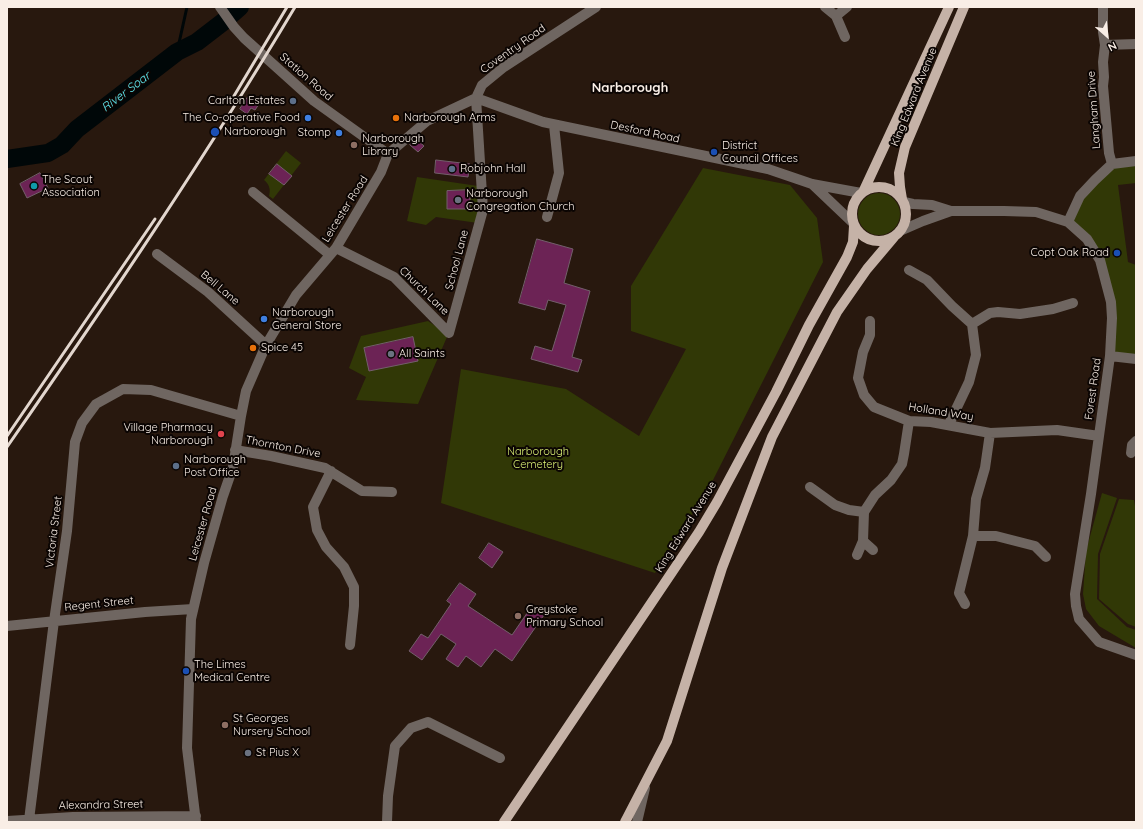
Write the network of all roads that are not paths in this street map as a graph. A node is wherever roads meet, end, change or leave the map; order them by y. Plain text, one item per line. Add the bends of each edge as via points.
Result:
1 (220, 7) edge
2 (596, 7) edge
3 (825, 7) edge
4 (847, 7) edge
5 (950, 7) edge
6 (964, 7) edge
7 (1103, 7) edge
8 (836, 16) junction
9 (845, 38) dead end
10 (1136, 44) edge
11 (1105, 45) junction
12 (476, 98) junction
13 (554, 125) junction
14 (388, 154) junction
15 (1136, 161) edge
16 (1112, 164) junction
17 (812, 184) junction
18 (253, 192) dead end
19 (862, 192) junction
20 (903, 201) junction
21 (951, 211) junction
22 (547, 217) dead end
23 (1068, 222) junction
24 (853, 224) junction
25 (897, 234) junction
26 (333, 251) junction
27 (156, 254) dead end
28 (909, 270) dead end
29 (1073, 303) dead end
30 (870, 320) dead end
31 (972, 324) junction
32 (449, 333) joint
33 (266, 345) junction
34 (1110, 356) junction
35 (1136, 359) edge
36 (240, 416) junction
37 (909, 421) junction
38 (949, 424) junction
39 (990, 432) junction
40 (1099, 436) junction
41 (1136, 441) edge
42 (235, 450) junction
43 (1131, 453) dead end
44 (331, 471) junction
45 (810, 487) dead end
46 (392, 492) dead end
47 (864, 512) junction
48 (973, 536) junction
49 (864, 540) junction
50 (873, 550) dead end
51 (857, 555) dead end
52 (1046, 557) dead end
53 (965, 604) dead end
54 (193, 609) junction
55 (54, 621) junction
56 (7, 626) edge
57 (350, 645) dead end
58 (1136, 655) edge
59 (500, 758) dead end
60 (646, 780) junction
61 (196, 819) edge
62 (28, 820) junction
63 (7, 821) edge
64 (387, 822) edge
65 (504, 822) edge
66 (624, 822) edge
67 (637, 822) edge

1 - 14 street, Station Road via 234,27 314,101
2 - 12 street, Coventry Road via 504,67 482,85
3 - 8 street
4 - 8 street
5 - 19 main road, King Edward Avenue
6 - 20 main road, King Edward Avenue via 905,147 899,173
7 - 11 street, Langham Drive
8 - 9 street
10 - 11 street
11 - 16 street, Langham Drive via 1103,86 1108,153
12 - 13 street, Desford Road
12 - 14 street via 426,121
12 - 32 street, School Lane via 483,210
13 - 17 street, Desford Road via 768,169
13 - 22 street via 559,173
14 - 26 street, Leicester Road via 381,172
15 - 16 street
16 - 23 street via 1080,196
17 - 19 street, Desford Road
17 - 24 street, Desford Road
18 - 26 street, Church Lane
19 - 20 main road via 881,186 896,192
19 - 24 main road, King Edward Avenue via 852,206
20 - 21 street, Forest Road
20 - 25 main road, King Edward Avenue via 906,217
21 - 23 street, Forest Road via 1036,212
21 - 25 street, Forest Road
23 - 34 street, Forest Road via 1087,240 1100,260 1111,302
24 - 25 main road via 867,239 885,240
24 - 65 main road, King Edward Avenue via 853,242 847,257 717,502
25 - 60 main road, King Edward Avenue via 867,269 837,312 772,437 722,568 667,740
26 - 32 street, Church Lane via 394,277
26 - 33 street, Leicester Road via 296,295
27 - 33 street, Bell Lane via 208,292
28 - 31 street via 927,280
29 - 31 street via 1020,314 998,312
30 - 37 street, Holland Way via 870,335 863,352 858,378 864,395 874,407
31 - 38 street via 976,355 969,382
33 - 36 street, Leicester Road via 246,391
34 - 35 street
34 - 40 street, Forest Road
36 - 42 street, Leicester Road
36 - 55 street, Victoria Street via 151,390 123,389 96,404 82,423 75,442 67,531
37 - 38 street, Holland Way
37 - 47 street via 902,464
38 - 39 street, Holland Way
39 - 40 street, Holland Way via 1057,430
39 - 48 street via 985,468 976,498
40 - 58 street, Forest Road via 1078,571 1076,606 1079,619 1099,642
41 - 43 street via 1132,445
42 - 44 street, Thornton Drive
42 - 54 street, Leicester Road via 233,467
44 - 46 street, Thornton Drive via 362,491
44 - 57 street via 313,507 317,530 326,547 344,567 354,587
45 - 47 street via 835,505
47 - 49 street
48 - 52 street via 996,536 1035,546
48 - 53 street via 954,593
49 - 50 street
49 - 51 street
54 - 55 street, Regent Street
54 - 61 street, Leicester Road via 187,748
55 - 56 street, Regent Street
55 - 62 street, Victoria Street
59 - 64 street via 428,722 410,728 395,746
60 - 66 main road, King Edward Avenue
60 - 67 street
61 - 62 street, Alexandra Street via 73,817
62 - 63 street, Alexandra Street

